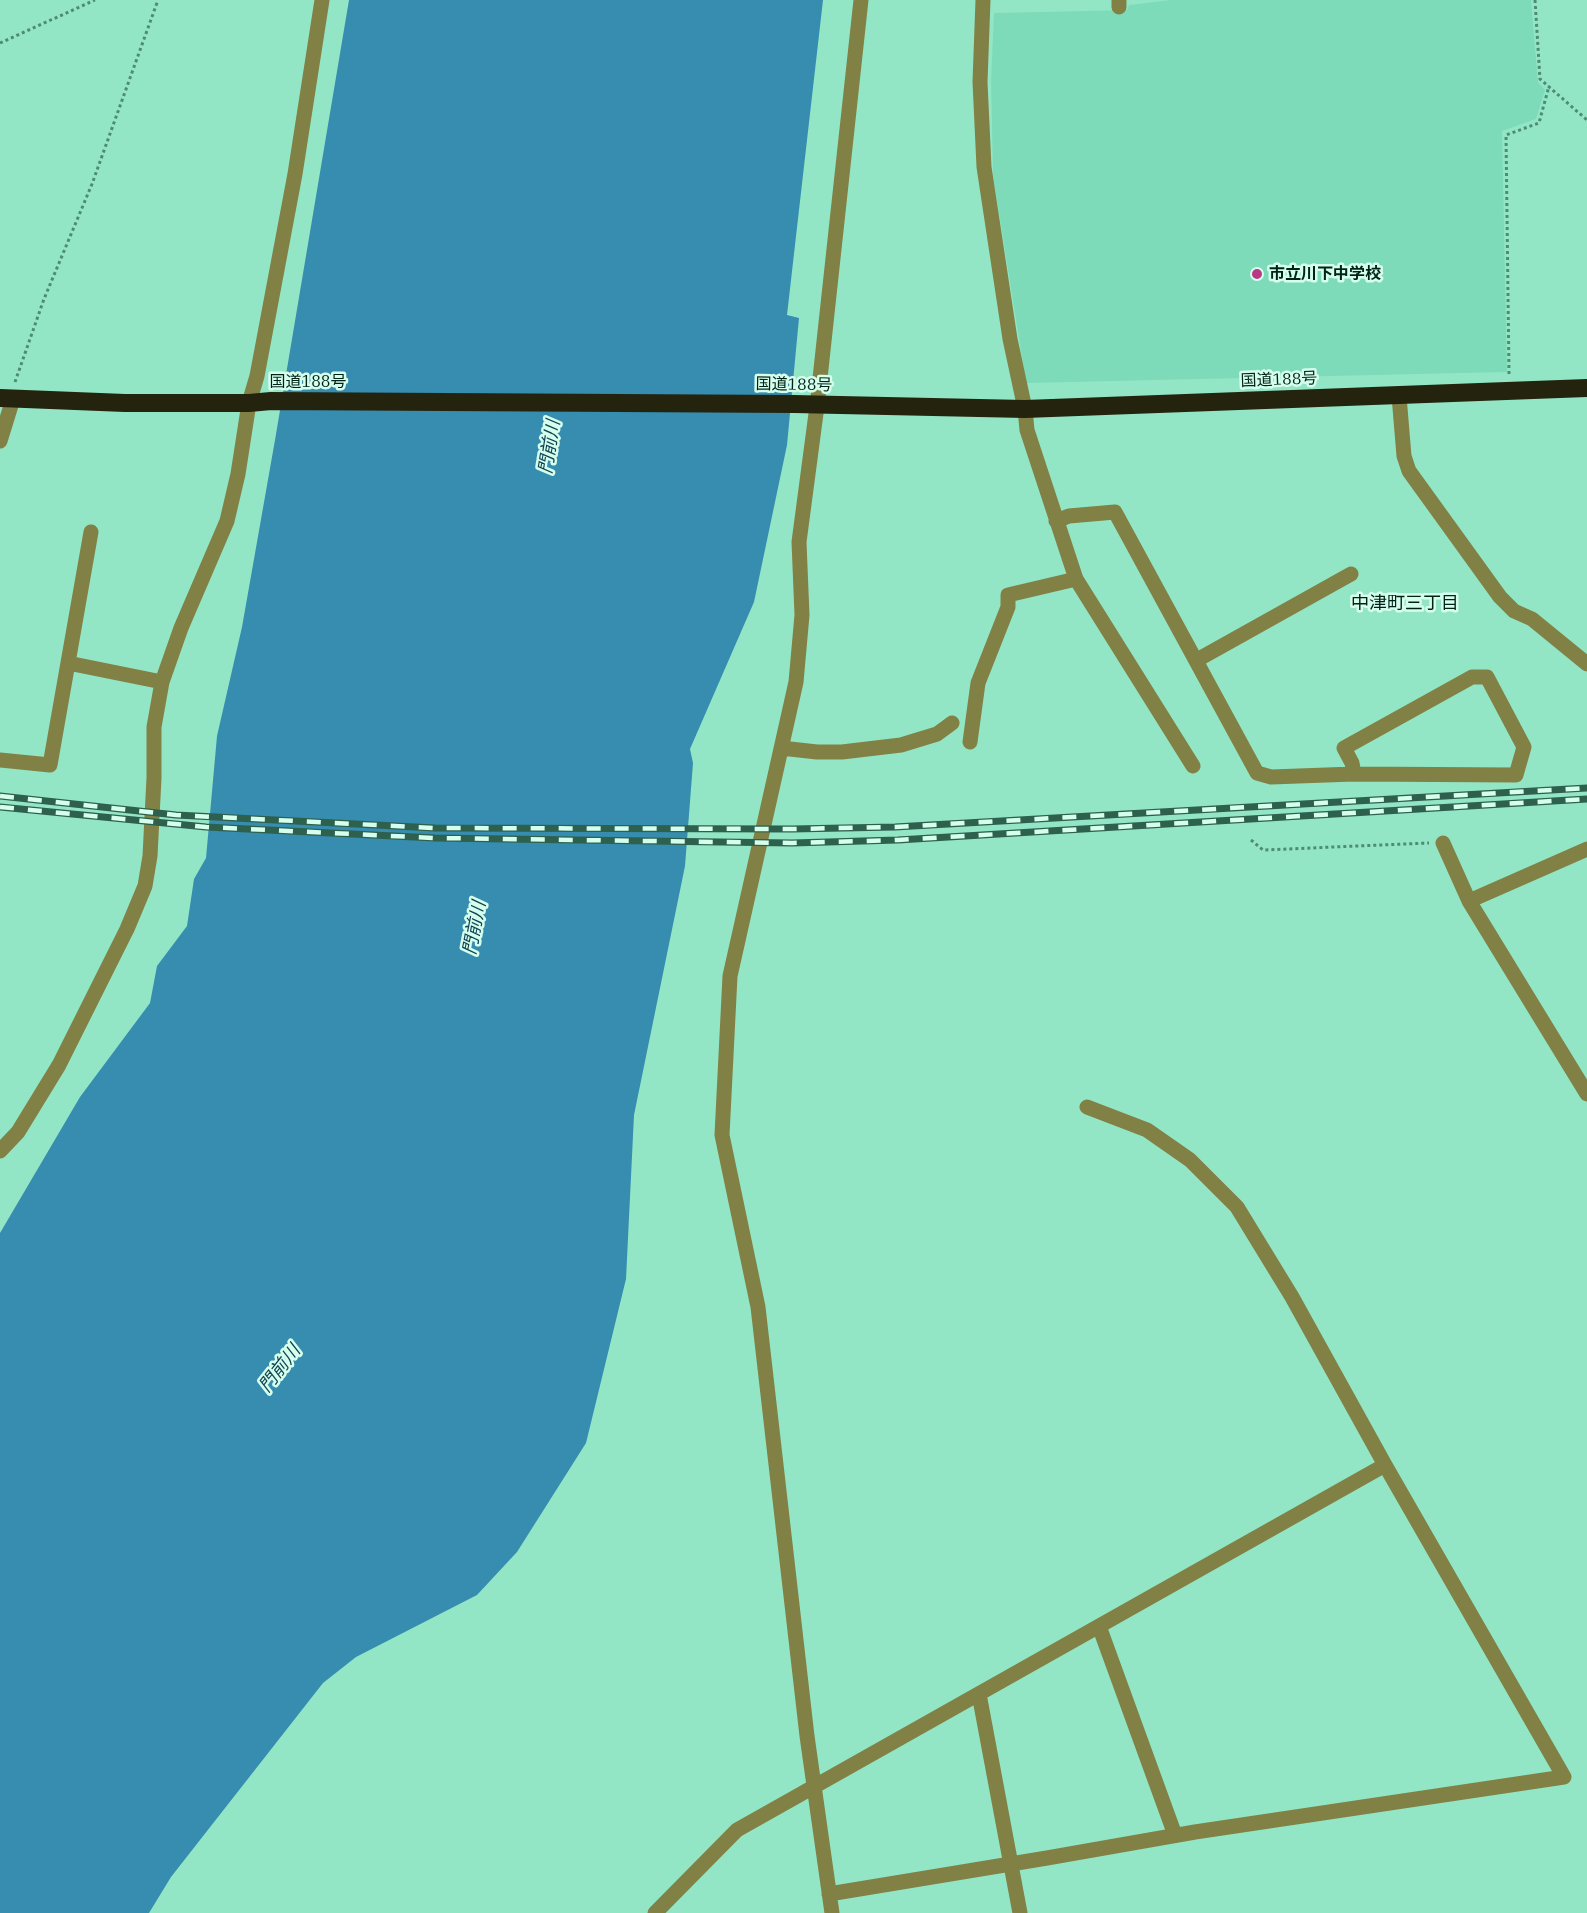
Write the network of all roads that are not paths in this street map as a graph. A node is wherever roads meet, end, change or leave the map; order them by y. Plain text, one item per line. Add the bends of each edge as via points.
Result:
1 (322, 0) edge
2 (861, 0) edge
3 (983, 0) edge
4 (1587, 388) edge
5 (1399, 396) junction
6 (6, 398) edge
7 (249, 403) junction
8 (816, 405) junction
9 (1024, 409) junction
10 (0, 441) edge
11 (1056, 521) junction
12 (91, 532) dead end
13 (1351, 574) dead end
14 (1076, 579) junction
15 (1197, 660) junction
16 (68, 663) junction
17 (1587, 664) edge
18 (162, 682) junction
19 (951, 723) dead end
20 (970, 742) dead end
21 (781, 748) junction
22 (0, 760) edge
23 (1193, 766) dead end
24 (1354, 774) junction
25 (1443, 843) road end
26 (1587, 849) edge
27 (1469, 901) junction
28 (1587, 1094) edge
29 (1087, 1107) dead end
30 (0, 1151) edge
31 (1385, 1465) junction
32 (1098, 1626) junction
33 (979, 1694) junction
34 (814, 1786) junction
35 (1175, 1835) junction
36 (1011, 1864) junction
37 (829, 1894) junction
38 (655, 1913) edge
39 (832, 1913) edge
40 (1020, 1913) edge

1 - 7 street via 295,174
2 - 8 street
3 - 9 street via 980,82 984,167
4 - 5 highway, 国道188号
5 - 9 highway, 国道188号
5 - 17 street via 1409,471 1500,597
6 - 7 highway, 国道188号
6 - 10 street
7 - 8 highway, 国道188号
7 - 18 street via 227,521
8 - 9 highway, 国道188号
8 - 21 street via 799,542 802,615 796,682
9 - 11 street
11 - 14 street
11 - 15 street via 1115,512
12 - 16 street
13 - 15 street
14 - 20 street via 1008,596 1008,607 978,683
14 - 23 street
15 - 24 street via 1257,773 1271,777
16 - 18 street
16 - 22 street via 50,765
18 - 30 street via 154,727 150,856 145,886 59,1065 18,1132
19 - 21 street via 937,734 901,745 842,753
21 - 34 street via 730,976 722,1135 758,1307
24 - 24 street via 1516,775 1524,747 1487,677 1472,677 1344,748
25 - 27 street
26 - 27 street
27 - 28 street
29 - 31 street via 1147,1130 1190,1160 1237,1207
31 - 32 street
31 - 35 street via 1564,1777
32 - 33 street
32 - 35 street
33 - 34 street
33 - 36 street
34 - 37 street
34 - 38 street via 737,1830
35 - 36 street
36 - 37 street
36 - 40 street
37 - 39 street

